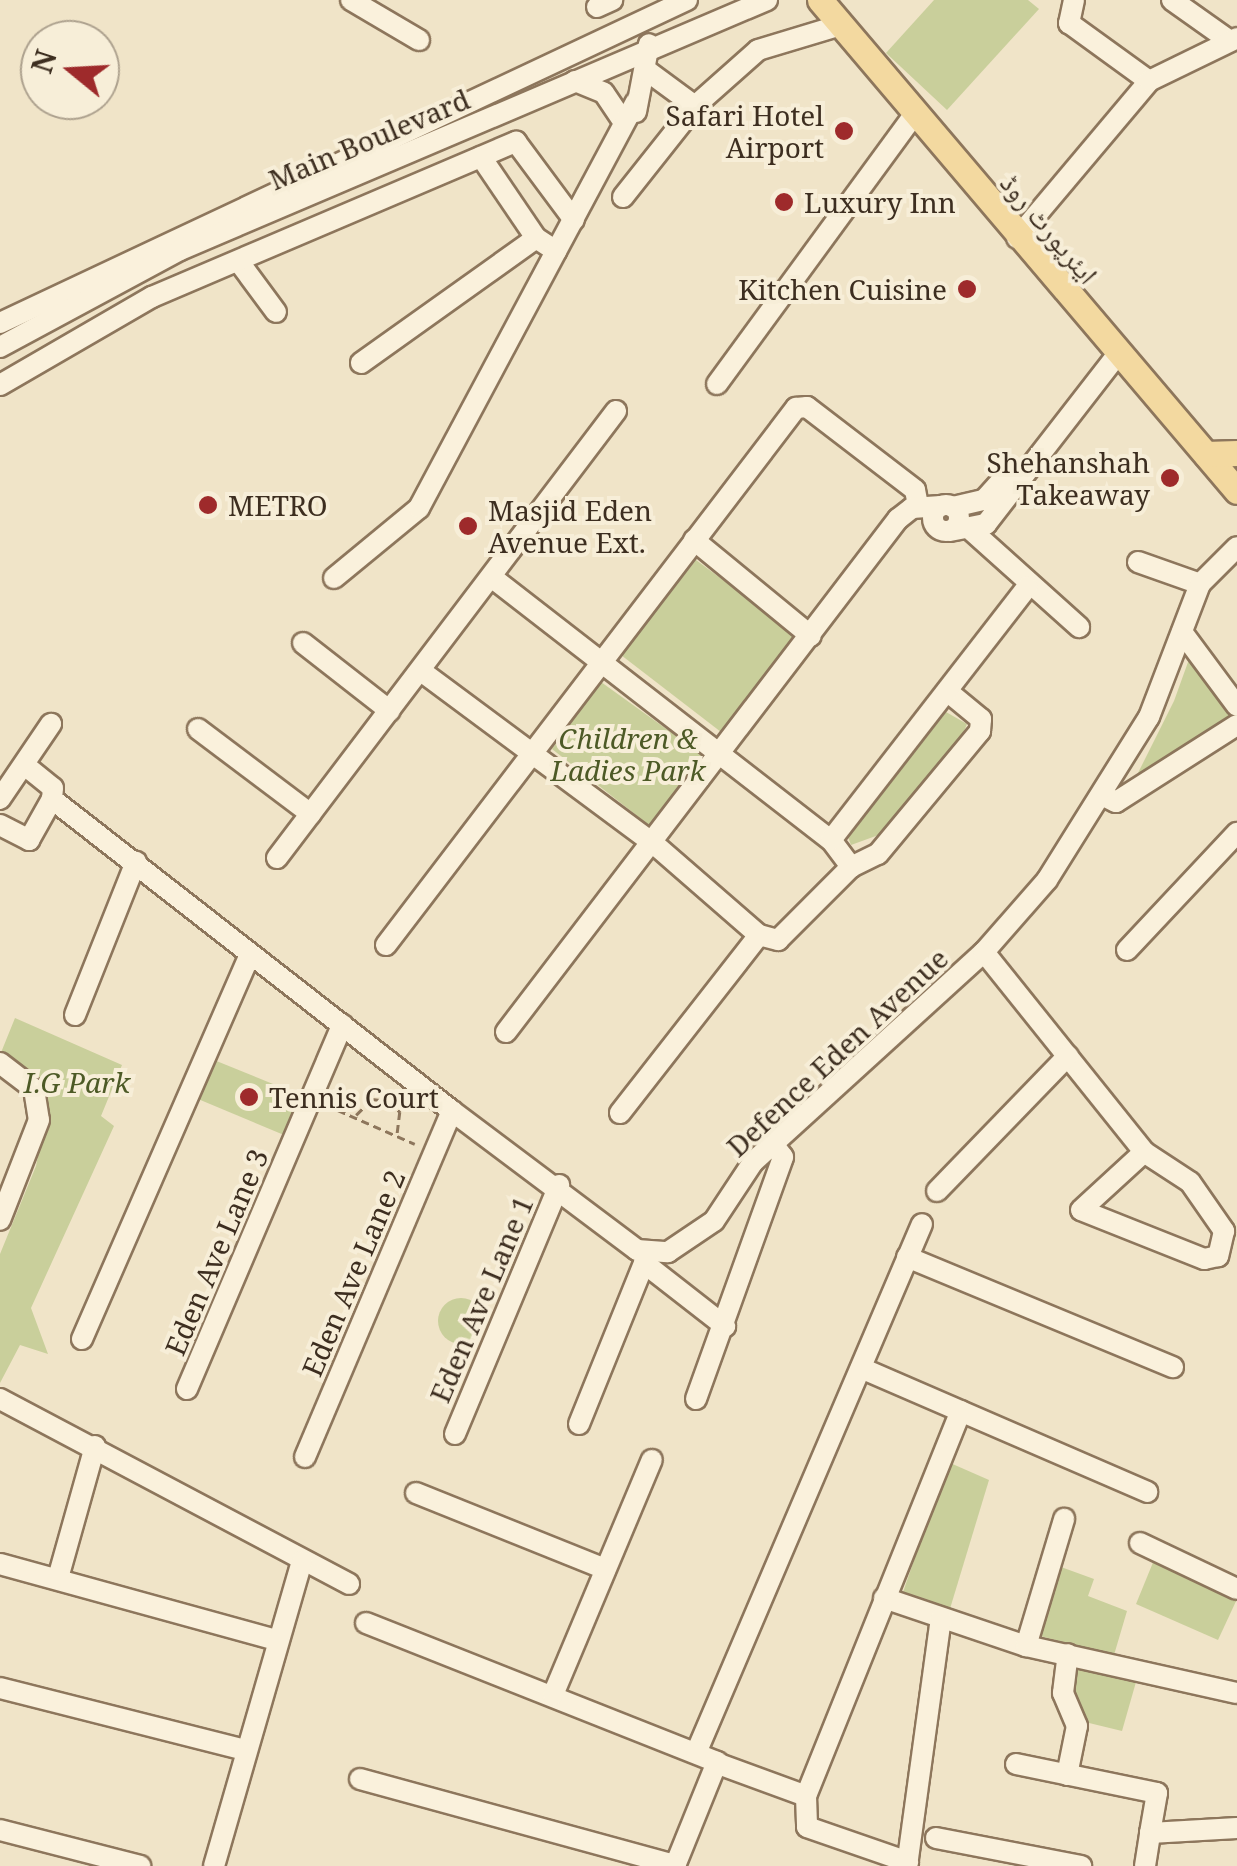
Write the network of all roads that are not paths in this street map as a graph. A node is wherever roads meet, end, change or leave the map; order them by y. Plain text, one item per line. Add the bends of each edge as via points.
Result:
1 (351, 0) edge
2 (687, 0) edge
3 (767, 0) edge
4 (820, 0) edge
5 (1074, 0) edge
6 (1172, 0) edge
7 (840, 24) junction
8 (645, 25) junction
9 (1232, 39) edge
10 (419, 40) dead end
11 (649, 62) junction
12 (1149, 80) junction
13 (575, 81) junction
14 (695, 106) junction
15 (629, 110) junction
16 (915, 112) junction
17 (480, 157) junction
18 (623, 197) dead end
19 (574, 220) junction
20 (536, 238) junction
21 (1017, 238) junction
22 (556, 251) junction
23 (239, 262) junction
24 (276, 312) dead end
25 (0, 323) edge
26 (0, 347) edge
27 (1114, 349) junction
28 (360, 363) dead end
29 (717, 384) dead end
30 (0, 385) edge
31 (616, 411) dead end
32 (1237, 453) edge
33 (1206, 454) junction
34 (1237, 491) edge
35 (918, 506) junction
36 (947, 506) junction
37 (954, 530) junction
38 (888, 532) junction
39 (694, 540) junction
40 (1237, 547) edge
41 (1138, 562) dead end
42 (334, 578) dead end
43 (494, 579) junction
44 (1200, 584) junction
45 (1027, 587) junction
46 (1078, 627) dead end
47 (1182, 632) junction
48 (811, 636) junction
49 (303, 643) dead end
50 (600, 661) junction
51 (421, 671) junction
52 (948, 691) junction
53 (1237, 706) edge
54 (390, 712) junction
55 (51, 724) dead end
56 (1237, 725) edge
57 (198, 729) dead end
58 (530, 750) junction
59 (719, 751) junction
60 (27, 767) junction
61 (1106, 797) junction
62 (0, 799) edge
63 (52, 799) junction
64 (311, 814) junction
65 (0, 825) edge
66 (1237, 833) edge
67 (831, 840) junction
68 (653, 842) junction
69 (276, 858) dead end
70 (136, 862) junction
71 (851, 867) junction
72 (759, 935) junction
73 (386, 945) dead end
74 (1127, 950) dead end
75 (984, 952) junction
76 (250, 955) junction
77 (76, 1015) dead end
78 (342, 1025) junction
79 (506, 1032) dead end
80 (1068, 1056) junction
81 (0, 1063) edge
82 (452, 1112) junction
83 (620, 1113) dead end
84 (772, 1143) junction
85 (1144, 1152) junction
86 (559, 1185) junction
87 (937, 1191) dead end
88 (0, 1220) edge
89 (922, 1224) dead end
90 (906, 1257) junction
91 (646, 1258) junction
92 (726, 1326) junction
93 (82, 1340) dead end
94 (860, 1368) junction
95 (1173, 1368) dead end
96 (187, 1390) dead end
97 (0, 1398) edge
98 (696, 1398) dead end
99 (962, 1411) junction
100 (579, 1424) dead end
101 (455, 1434) dead end
102 (95, 1446) junction
103 (305, 1457) dead end
104 (652, 1460) dead end
105 (1148, 1492) dead end
106 (416, 1493) dead end
107 (1064, 1520) dead end
108 (1140, 1543) dead end
109 (302, 1561) junction
110 (0, 1564) edge
111 (606, 1569) junction
112 (58, 1578) junction
113 (349, 1584) dead end
114 (1237, 1590) edge
115 (884, 1598) junction
116 (942, 1618) junction
117 (366, 1623) dead end
118 (276, 1640) junction
119 (1026, 1646) junction
120 (1068, 1654) junction
121 (0, 1688) edge
122 (1237, 1694) edge
123 (553, 1695) junction
124 (245, 1750) junction
125 (696, 1754) junction
126 (716, 1763) junction
127 (1016, 1764) dead end
128 (1068, 1775) junction
129 (360, 1779) dead end
130 (806, 1796) junction
131 (1237, 1828) edge
132 (0, 1830) edge
133 (1150, 1834) junction
134 (936, 1838) dead end
135 (56, 1845) junction
136 (907, 1864) edge
137 (50, 1866) edge
138 (140, 1866) edge
139 (214, 1866) edge
140 (675, 1866) edge
141 (1082, 1866) edge
142 (1145, 1866) edge

1 - 10 street
2 - 8 street, Main Boulevard
3 - 11 street, Main Boulevard
4 - 7 main road, ایئرپورٹ روڈ
5 - 12 street via 1068,24
6 - 9 street
7 - 14 street via 758,50
7 - 16 main road, ایئرپورٹ روڈ
8 - 11 street
8 - 25 street, Main Boulevard via 339,156
9 - 12 street
11 - 13 street, Main Boulevard
11 - 14 street
11 - 15 street
12 - 21 street
13 - 15 street
13 - 26 street, Main Boulevard via 180,250
14 - 18 street
15 - 19 street via 636,119
16 - 21 main road, ایئرپورٹ روڈ
16 - 29 street
17 - 19 street via 516,142
17 - 20 street
17 - 23 street
19 - 22 street
20 - 22 street
20 - 28 street
21 - 27 main road, ایئرپورٹ روڈ
22 - 42 street via 410,522
23 - 24 street
23 - 30 street via 152,297
27 - 33 main road, ایئرپورٹ روڈ
27 - 36 street via 992,494
27 - 37 street
31 - 43 street
32 - 33 main road
33 - 34 main road, ایئرپورٹ روڈ
35 - 36 street
35 - 38 street
35 - 39 street via 914,490 800,405
36 - 37 street via 960,520
37 - 38 street
37 - 45 street
38 - 48 street
39 - 48 street
39 - 50 street
40 - 44 street, Defence Eden Avenue
41 - 44 street
43 - 50 street
43 - 51 street
44 - 47 street, Defence Eden Avenue
45 - 46 street
45 - 52 street
47 - 53 street
47 - 61 street, Defence Eden Avenue
48 - 59 street
49 - 54 street
50 - 58 street
50 - 59 street
51 - 54 street
51 - 58 street
52 - 67 street
52 - 71 street via 980,719 980,731 878,854
54 - 64 street
55 - 60 street
56 - 61 street via 1116,802
57 - 64 street
58 - 68 street
58 - 73 street
59 - 67 street
59 - 68 street
60 - 62 street
60 - 63 street via 53,788
61 - 75 street, Defence Eden Avenue
63 - 65 street via 30,840
63 - 70 street
64 - 69 street
66 - 74 street
67 - 71 street
68 - 72 street
68 - 79 street
70 - 76 street
70 - 77 street
71 - 72 street via 785,939
72 - 83 street
75 - 80 street
75 - 84 street, Defence Eden Avenue
76 - 78 street
76 - 93 street
78 - 82 street
78 - 96 street, Eden Ave Lane 3
80 - 85 street
80 - 87 street
81 - 88 street via 34,1089 39,1120
82 - 86 street
82 - 103 street, Eden Ave Lane 2
84 - 91 street, Defence Eden Avenue via 703,1232
84 - 92 street via 783,1157
85 - 85 street via 1190,1182 1224,1231 1218,1256 1204,1259 1082,1210
86 - 91 street
86 - 101 street, Eden Ave Lane 1
89 - 90 street
90 - 94 street
90 - 95 street
91 - 92 street
91 - 100 street
92 - 98 street
94 - 99 street
94 - 125 street
97 - 102 street
99 - 105 street
99 - 115 street
102 - 109 street
102 - 112 street
104 - 111 street
106 - 111 street
107 - 119 street
108 - 114 street
109 - 113 street
109 - 118 street
110 - 112 street
111 - 123 street
112 - 118 street
115 - 116 street
115 - 130 street
116 - 119 street
116 - 136 street
117 - 123 street
118 - 124 street
119 - 120 street
120 - 122 street
120 - 128 street via 1063,1694 1077,1726
121 - 124 street
123 - 125 street
124 - 139 street
125 - 126 street
126 - 130 street
126 - 140 street
127 - 128 street
128 - 133 street via 1157,1793
129 - 140 street
130 - 136 street via 807,1827
131 - 133 street
132 - 135 street
133 - 142 street
134 - 141 street
135 - 137 street
135 - 138 street

